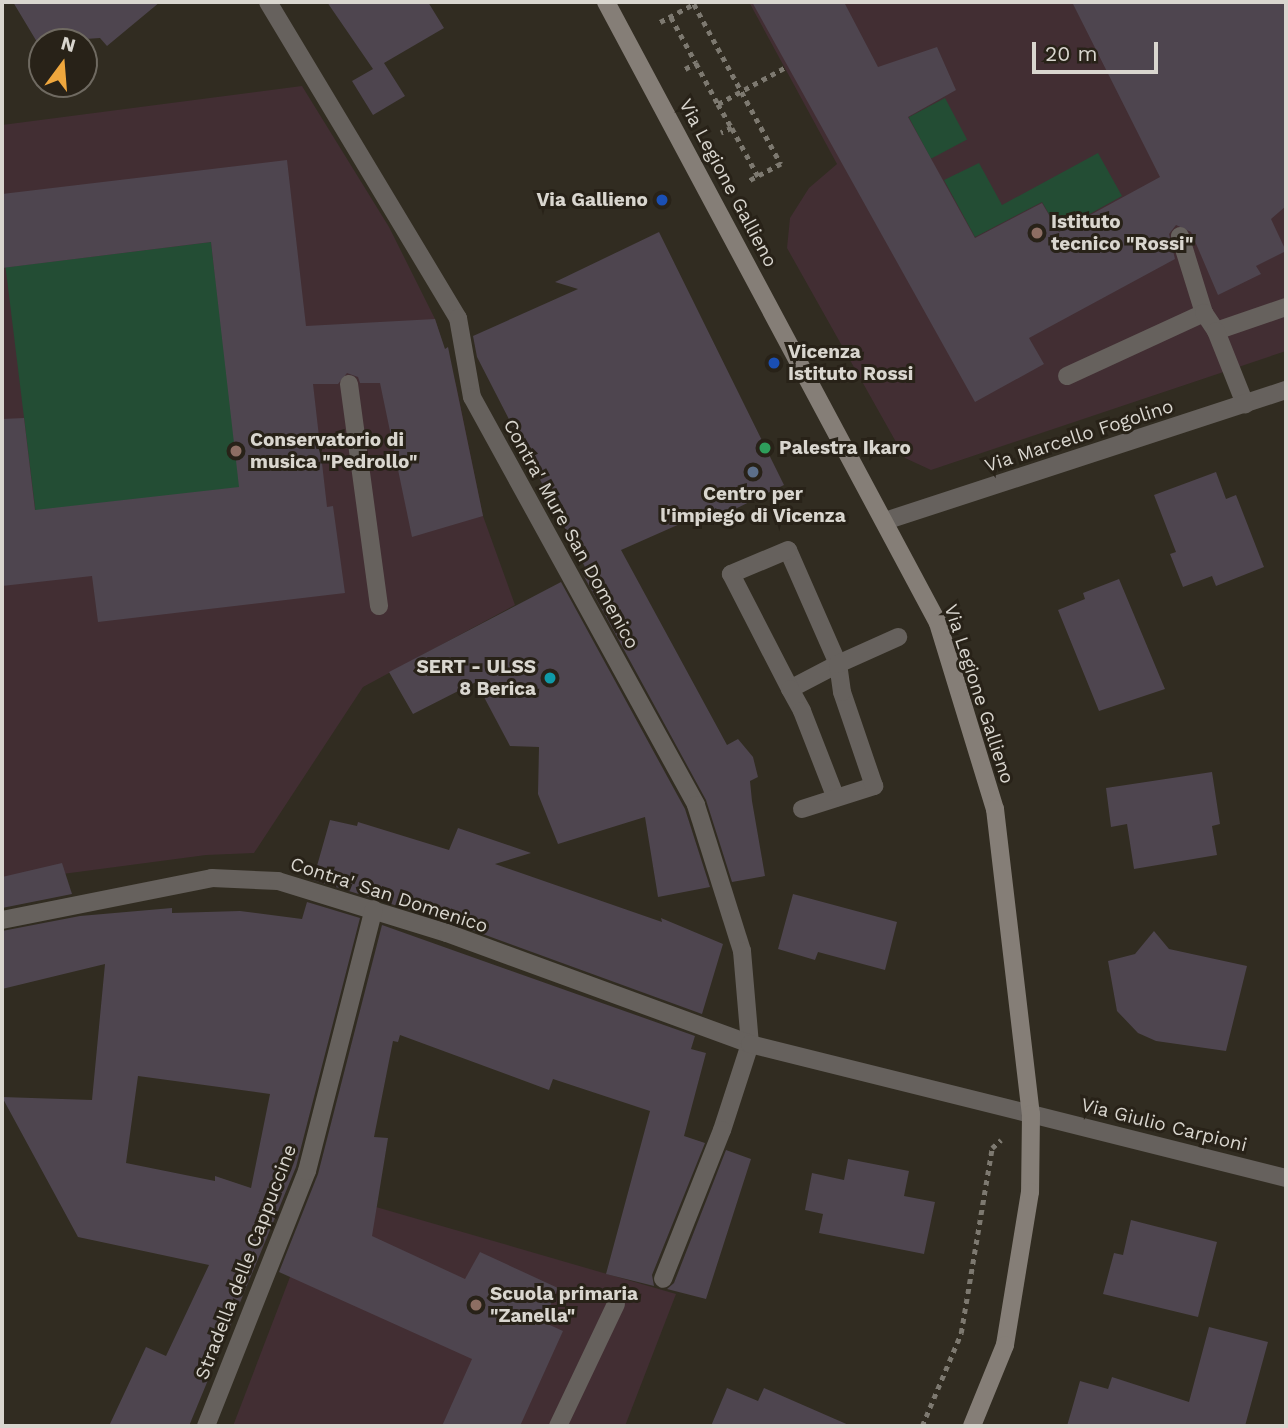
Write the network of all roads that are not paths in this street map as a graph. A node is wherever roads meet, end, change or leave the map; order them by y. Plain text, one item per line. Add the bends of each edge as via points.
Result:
1 (268, 2) edge
2 (607, 2) edge
3 (1180, 236) dead end
4 (1286, 307) edge
5 (1204, 313) junction
6 (1216, 331) junction
7 (1067, 376) dead end
8 (349, 384) dead end
9 (1286, 390) edge
10 (1245, 404) junction
11 (886, 522) junction
12 (379, 606) dead end
13 (898, 637) dead end
14 (838, 664) junction
15 (790, 689) junction
16 (836, 798) junction
17 (802, 809) dead end
18 (374, 909) junction
19 (2, 920) edge
20 (750, 1044) junction
21 (1031, 1114) junction
22 (1286, 1178) edge
23 (663, 1279) dead end
24 (616, 1304) dead end
25 (206, 1426) edge
26 (558, 1426) edge
27 (972, 1426) edge

1 - 20 street, Contra' Mure San Domenico via 458,318 472,397 696,805 742,951
2 - 11 main road, Via Legione Gallieno
3 - 5 street
4 - 6 street
5 - 6 street
5 - 7 street
6 - 10 street
8 - 12 street
9 - 10 street, Via Marcello Fogolino
10 - 11 street, Via Marcello Fogolino
11 - 21 main road, Via Legione Gallieno via 938,623 995,809
13 - 14 street
14 - 15 street
14 - 15 street via 788,550 731,574
14 - 16 street via 842,692 874,786
15 - 16 street via 828,768
16 - 17 street
18 - 19 street, Contra' San Domenico via 278,881 212,878
18 - 20 street, Contra' San Domenico
18 - 25 street, Stradella delle Cappuccine via 307,1171
20 - 21 street, Contra' San Domenico
20 - 23 street via 722,1130
21 - 22 street, Via Giulio Carpioni
21 - 27 main road, Via Legione Gallieno via 1030,1192 1005,1345
24 - 26 street

